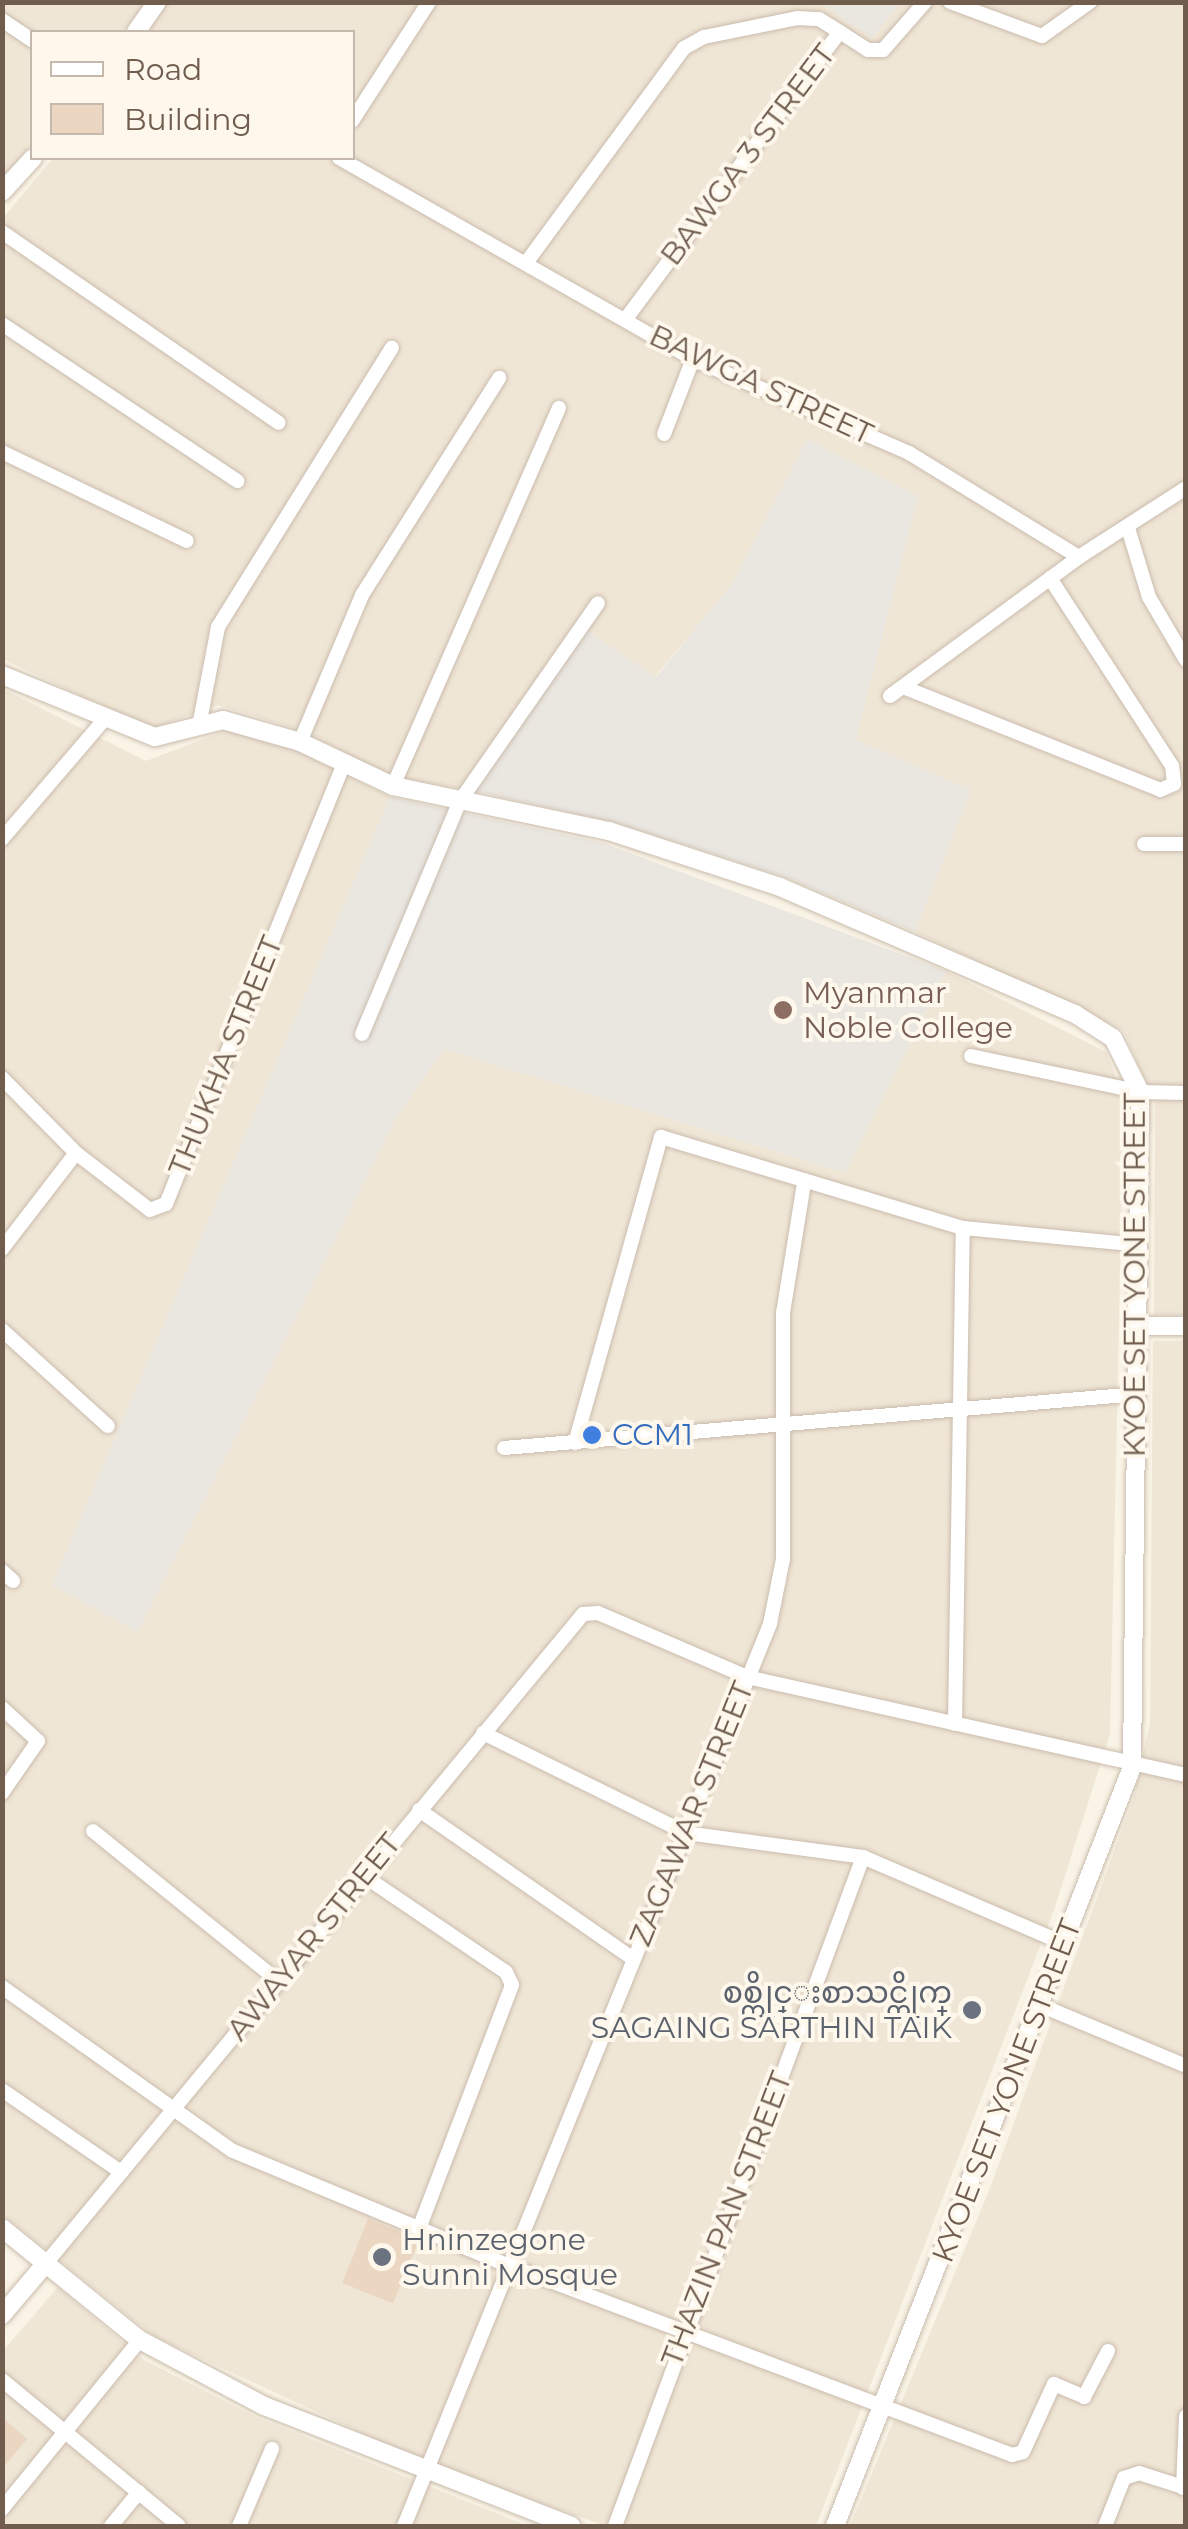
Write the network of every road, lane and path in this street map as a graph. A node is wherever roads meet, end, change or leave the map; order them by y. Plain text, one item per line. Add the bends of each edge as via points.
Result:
1 (157, 2) edge
2 (429, 2) edge
3 (926, 2) edge
4 (950, 2) edge
5 (1090, 2) edge
6 (2, 20) edge
7 (137, 30) edge
8 (840, 32) junction
9 (30, 39) edge
10 (355, 117) edge
11 (31, 160) edge
12 (343, 160) edge
13 (2, 192) edge
14 (2, 232) edge
15 (526, 263) junction
16 (625, 320) junction
17 (2, 324) edge
18 (392, 348) dead end
19 (693, 359) junction
20 (499, 378) dead end
21 (559, 408) dead end
22 (278, 422) dead end
23 (664, 434) dead end
24 (2, 452) edge
25 (237, 481) dead end
26 (1186, 488) edge
27 (1128, 528) junction
28 (187, 541) dead end
29 (1080, 556) junction
30 (1050, 578) junction
31 (598, 603) dead end
32 (1186, 660) edge
33 (2, 675) edge
34 (103, 721) junction
35 (199, 726) junction
36 (300, 742) junction
37 (344, 763) junction
38 (393, 786) junction
39 (460, 801) junction
40 (2, 839) edge
41 (1144, 844) dead end
42 (1186, 844) edge
43 (362, 1034) dead end
44 (970, 1056) dead end
45 (2, 1078) edge
46 (1140, 1092) junction
47 (1186, 1093) edge
48 (76, 1153) junction
49 (804, 1184) junction
50 (963, 1228) junction
51 (1138, 1246) junction
52 (2, 1249) edge
53 (1141, 1326) junction
54 (1186, 1326) edge
55 (2, 1330) edge
56 (1138, 1394) junction
57 (962, 1409) junction
58 (108, 1426) dead end
59 (786, 1426) junction
60 (574, 1443) junction
61 (504, 1448) dead end
62 (747, 1677) junction
63 (2, 1708) edge
64 (955, 1724) junction
65 (484, 1733) junction
66 (1132, 1766) junction
67 (1186, 1775) edge
68 (2, 1793) edge
69 (418, 1810) junction
70 (93, 1831) dead end
71 (686, 1833) junction
72 (864, 1857) junction
73 (364, 1876) junction
74 (1065, 1944) junction
75 (633, 1959) junction
76 (278, 1981) junction
77 (2, 1987) edge
78 (1042, 2006) junction
79 (1186, 2066) edge
80 (2, 2090) edge
81 (173, 2108) junction
82 (121, 2172) junction
83 (2, 2228) edge
84 (419, 2228) junction
85 (48, 2262) junction
86 (505, 2264) junction
87 (2, 2315) edge
88 (684, 2330) junction
89 (140, 2340) junction
90 (1108, 2351) dead end
91 (2, 2380) edge
92 (884, 2406) junction
93 (1186, 2416) edge
94 (65, 2431) junction
95 (272, 2448) dead end
96 (425, 2472) junction
97 (1184, 2488) edge
98 (140, 2492) junction
99 (2, 2509) edge
100 (111, 2526) edge
101 (180, 2526) edge
102 (239, 2526) edge
103 (404, 2526) edge
104 (571, 2526) edge
105 (615, 2526) edge
106 (836, 2526) edge
107 (1105, 2526) edge

1 - 7 street
2 - 10 street
3 - 8 street, BAWGA 3 STREET via 883,50 868,50
4 - 5 street via 1042,36
6 - 9 street
8 - 15 street via 797,18 704,37 684,48
8 - 16 street, BAWGA 3 STREET
11 - 13 street
12 - 15 street, BAWGA STREET
14 - 22 street
15 - 16 street, BAWGA STREET
16 - 19 street, BAWGA STREET
17 - 25 street
18 - 35 street via 218,628
19 - 23 street
19 - 29 street, BAWGA STREET via 909,453
20 - 36 street via 362,596
21 - 38 street
24 - 28 street
26 - 27 street
27 - 29 street
27 - 32 street via 1149,598
29 - 30 street
30 - 30 street via 1172,766 1174,784 1160,790 897,692
31 - 39 street
33 - 34 street, KYOE SET YONE STREET
34 - 35 street, KYOE SET YONE STREET via 154,737
34 - 40 street
35 - 36 street, KYOE SET YONE STREET via 223,720
36 - 37 street, KYOE SET YONE STREET
37 - 38 street, KYOE SET YONE STREET
37 - 48 street, THUKHA STREET via 166,1204 150,1210
38 - 39 street, KYOE SET YONE STREET
39 - 43 street
39 - 46 street, KYOE SET YONE STREET via 609,832 868,924 1075,1014 1114,1038
41 - 42 street
44 - 46 street
45 - 48 street, THUKHA STREET
46 - 47 street
46 - 51 street, KYOE SET YONE STREET
48 - 52 street
49 - 50 street
49 - 59 street, ZAGAWAR STREET via 783,1313
49 - 60 street via 670,1139 654,1142
50 - 51 street
50 - 57 street
51 - 53 street, KYOE SET YONE STREET
53 - 54 street
53 - 56 street, KYOE SET YONE STREET
55 - 58 street
56 - 57 street
56 - 66 street, KYOE SET YONE STREET
57 - 59 street
57 - 64 street
59 - 60 street
59 - 62 street, ZAGAWAR STREET via 783,1558 770,1624
60 - 61 street
62 - 64 street
62 - 65 street, AWAYAR STREET via 598,1613 583,1614
62 - 71 street, ZAGAWAR STREET
63 - 68 street via 38,1741
64 - 66 street
65 - 69 street, AWAYAR STREET
65 - 71 street
66 - 67 street
66 - 74 street, KYOE SET YONE STREET
69 - 73 street, AWAYAR STREET
69 - 75 street
70 - 76 street
71 - 72 street
71 - 75 street, ZAGAWAR STREET
72 - 74 street
72 - 88 street, THAZIN PAN STREET
73 - 76 street, AWAYAR STREET
73 - 84 street via 506,1972 512,1985
74 - 78 street, KYOE SET YONE STREET
75 - 86 street, ZAGAWAR STREET
76 - 81 street, AWAYAR STREET
77 - 81 street
78 - 79 street
78 - 92 street, KYOE SET YONE STREET
80 - 82 street
81 - 82 street, AWAYAR STREET
81 - 84 street via 233,2151
82 - 85 street, AWAYAR STREET
83 - 85 street
84 - 86 street
85 - 87 street
85 - 89 street
86 - 88 street
86 - 96 street, ZAGAWAR STREET
88 - 92 street
88 - 105 street, THAZIN PAN STREET
89 - 94 street
89 - 96 street via 264,2406
90 - 92 street via 1084,2398 1054,2384 1019,2456
91 - 94 street
92 - 106 street, KYOE SET YONE STREET
93 - 97 street
94 - 98 street
94 - 99 street
95 - 102 street
96 - 103 street, ZAGAWAR STREET
96 - 104 street
97 - 107 street via 1140,2474 1124,2478
98 - 100 street
98 - 101 street

